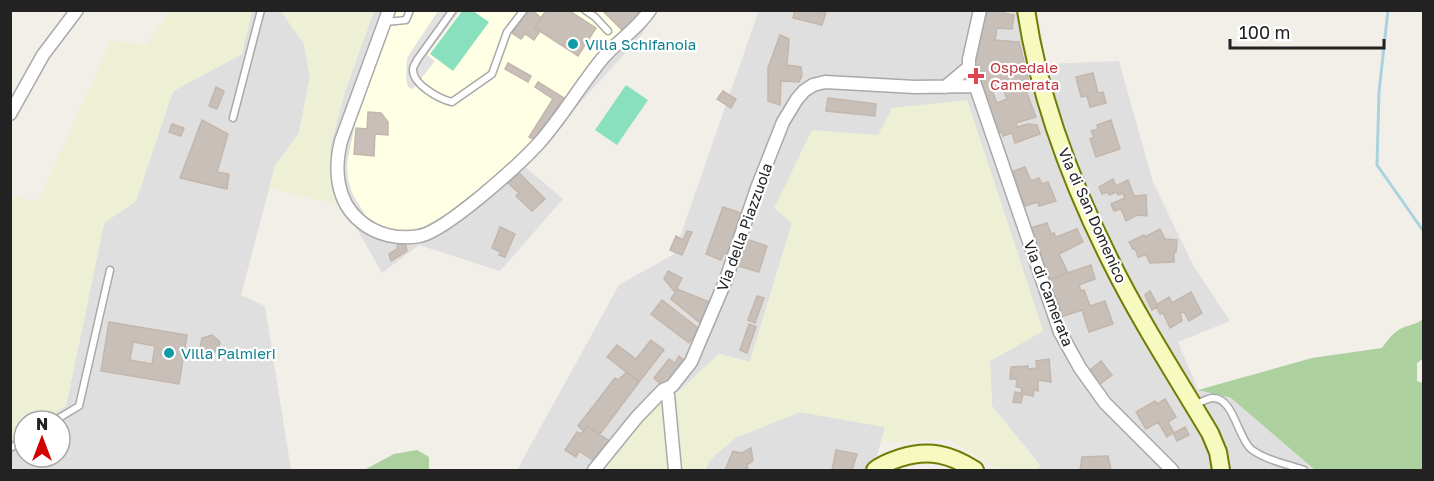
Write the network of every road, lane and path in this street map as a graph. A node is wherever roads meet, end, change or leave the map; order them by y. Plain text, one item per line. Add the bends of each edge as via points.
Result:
1 (77, 10) edge
2 (261, 10) edge
3 (410, 10) edge
4 (453, 10) edge
5 (524, 10) edge
6 (585, 10) edge
7 (650, 10) edge
8 (980, 10) edge
9 (1026, 10) edge
10 (387, 16) edge
11 (608, 31) dead end
12 (969, 67) junction
13 (975, 86) junction
14 (945, 87) junction
15 (10, 114) edge
16 (233, 118) dead end
17 (110, 270) dead end
18 (663, 390) junction
19 (1193, 405) junction
20 (72, 410) edge
21 (594, 471) edge
22 (675, 471) edge
23 (875, 471) edge
24 (975, 471) edge
25 (1172, 471) edge
26 (1221, 471) edge
27 (1304, 471) edge

1 - 15 street via 43,55
2 - 16 lane
3 - 10 lane via 406,20
4 - 5 lane via 413,69 426,89 452,102 492,74 507,32
6 - 11 lane
7 - 10 street via 644,21 604,57 540,142 515,167 461,212 429,233 410,237 379,233 359,220 342,198 337,176 341,141
8 - 12 street
9 - 19 main road, Via di San Domenico via 1041,82 1083,200 1110,260
12 - 13 street
12 - 14 street
13 - 14 street, Via della Piazzuola
13 - 25 street, Via di Camerata via 1069,350 1105,403
14 - 18 street, Via della Piazzuola via 825,82 813,85 796,99 761,177 702,339 691,362 672,386
17 - 20 lane via 79,406
18 - 21 street, Via della Piazzuola
18 - 22 street via 668,395
19 - 26 main road, Via di San Domenico via 1210,433
19 - 27 lane via 1218,399 1232,412 1250,448
23 - 24 main road via 917,453 952,457

